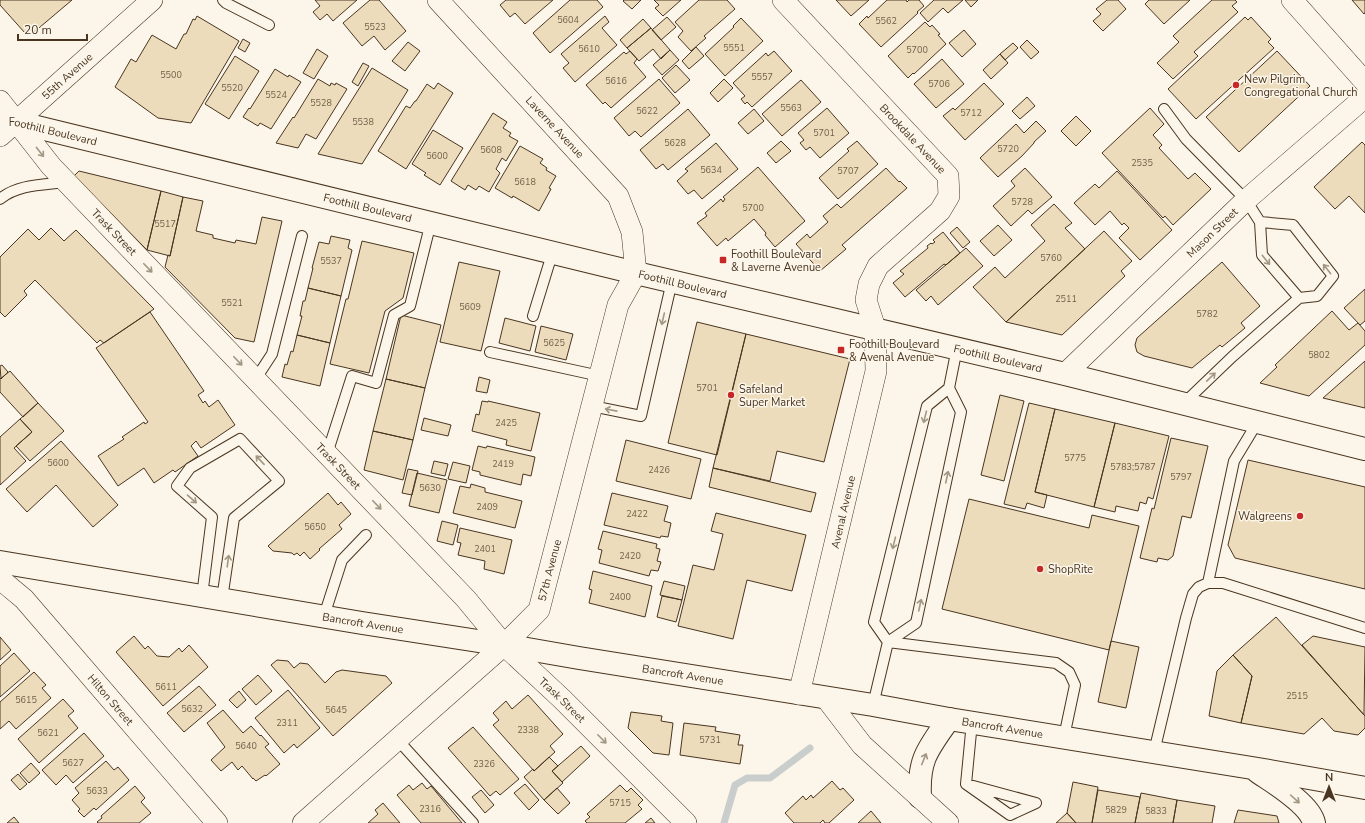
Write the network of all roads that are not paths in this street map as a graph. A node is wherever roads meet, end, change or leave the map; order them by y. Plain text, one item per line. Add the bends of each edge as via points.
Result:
1 (152, 0) edge
2 (223, 0) edge
3 (438, 0) edge
4 (783, 0) edge
5 (1292, 0) edge
6 (269, 25) dead end
7 (1365, 82) edge
8 (1365, 97) edge
9 (0, 101) edge
10 (1164, 110) dead end
11 (5, 127) edge
12 (66, 182) junction
13 (0, 199) edge
14 (1246, 200) junction
15 (431, 222) junction
16 (1260, 222) junction
17 (302, 236) dead end
18 (553, 251) junction
19 (636, 273) junction
20 (672, 281) junction
21 (1299, 298) junction
22 (533, 316) dead end
23 (875, 328) junction
24 (957, 348) junction
25 (490, 352) dead end
26 (1065, 374) junction
27 (600, 376) junction
28 (255, 380) junction
29 (949, 388) junction
30 (1183, 404) junction
31 (592, 406) junction
32 (1257, 423) junction
33 (1365, 449) edge
34 (327, 454) junction
35 (366, 535) dead end
36 (0, 562) edge
37 (0, 579) edge
38 (1208, 583) junction
39 (212, 597) junction
40 (324, 616) junction
41 (1365, 628) edge
42 (888, 642) junction
43 (504, 644) junction
44 (799, 694) junction
45 (826, 698) junction
46 (873, 705) junction
47 (949, 719) junction
48 (972, 722) junction
49 (1064, 737) junction
50 (397, 739) junction
51 (1154, 752) junction
52 (1252, 768) junction
53 (966, 784) junction
54 (1365, 788) edge
55 (920, 797) junction
56 (217, 823) edge
57 (302, 823) edge
58 (473, 823) edge
59 (686, 823) edge
60 (948, 823) edge
61 (1314, 823) edge

1 - 11 street, 55th Avenue
2 - 6 lane
3 - 19 street, Laverne Avenue via 618,196 632,232
4 - 23 street, Brookdale Avenue via 948,176 949,196 940,211 878,266 869,284 866,300
5 - 7 street
8 - 14 street, Mason Street
9 - 11 street, Trask Street
10 - 14 lane via 1186,139
11 -> 12 street, Trask Street
11 - 15 street, Foothill Boulevard
12 - 13 lane via 20,188
12 -> 28 street, Trask Street
14 - 16 lane
14 - 26 street, Mason Street
15 - 18 street, Foothill Boulevard
15 - 34 lane via 410,306 394,314 376,383 352,376
16 -> 21 lane via 1262,255
21 -> 16 lane via 1317,296 1333,276 1292,225
17 - 28 lane via 272,354
18 - 19 street, Foothill Boulevard
18 - 22 lane
19 - 20 street, Foothill Boulevard
19 - 27 street, 57th Avenue via 618,304
20 - 23 street, Foothill Boulevard
20 -> 31 lane via 641,416
30 -> 21 lane
23 - 24 street, Foothill Boulevard
23 - 44 street, Avenal Avenue via 876,371
24 - 26 street, Foothill Boulevard
24 - 29 lane
25 - 27 lane
26 - 30 street, Foothill Boulevard
27 - 31 street, 57th Avenue
28 - 34 street, Trask Street
29 -> 42 lane via 927,406 874,622
42 -> 29 lane via 916,623 961,412
30 - 32 street, Foothill Boulevard
31 - 43 street, 57th Avenue via 539,610
32 - 33 street, Foothill Boulevard
32 - 38 lane via 1234,461
34 -> 43 street, Trask Street via 466,599
35 - 40 lane via 342,560
36 - 39 street, Bancroft Avenue
37 - 56 street, Hilton Street via 24,599
38 - 41 lane via 1223,583
38 - 51 lane via 1199,587 1193,594
39 -> 39 lane via 234,518 279,481 240,439 190,468 177,486 212,517
39 - 40 street, Bancroft Avenue
40 - 43 street, Bancroft Avenue
42 - 46 lane
42 - 49 lane via 1056,663 1069,672 1075,685
43 - 44 street, Bancroft Avenue via 586,660
43 - 50 street, 57th Avenue
43 -> 59 street, Trask Street
44 - 45 street, Bancroft Avenue
45 - 46 street, Bancroft Avenue
45 - 55 street via 862,745
46 - 47 street, Bancroft Avenue
47 - 48 street, Bancroft Avenue
55 -> 47 street via 921,764
48 - 49 street, Bancroft Avenue
48 - 53 lane
49 - 51 street, Bancroft Avenue
50 - 57 street, 57th Avenue
50 - 58 lane
51 - 52 street, Bancroft Avenue
52 - 54 street, Bancroft Avenue
52 -> 61 street via 1295,798 1313,816
53 - 53 lane via 1010,815 1036,803 1029,802
55 - 60 street

